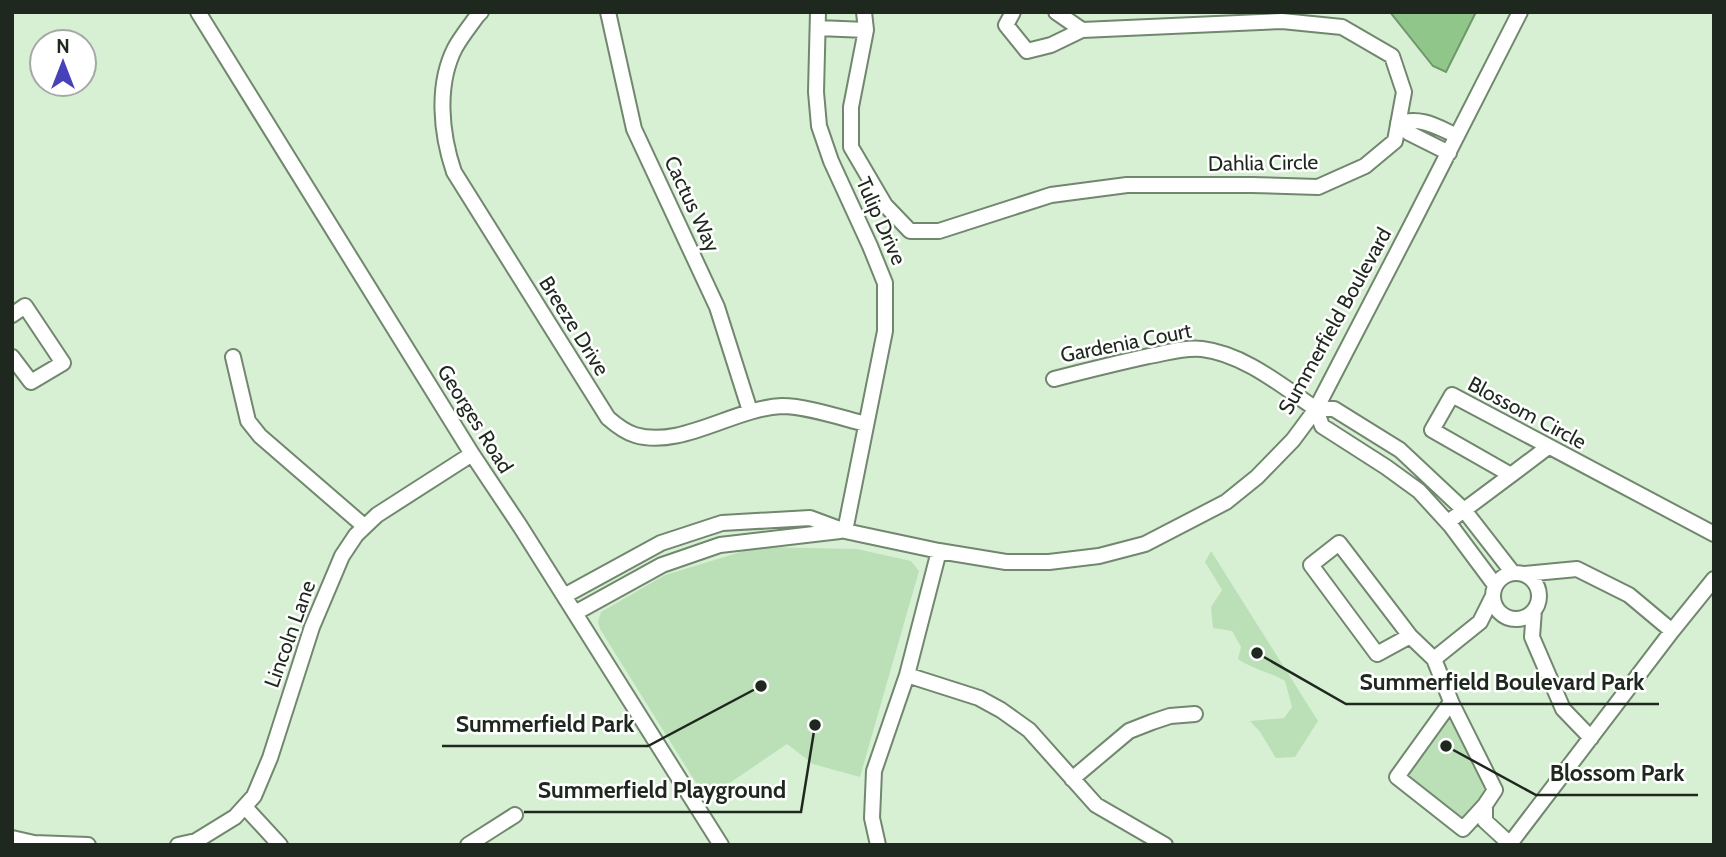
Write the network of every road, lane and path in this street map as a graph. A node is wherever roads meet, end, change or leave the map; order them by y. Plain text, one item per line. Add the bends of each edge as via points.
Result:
1 (198, 12) edge
2 (481, 12) edge
3 (608, 12) edge
4 (818, 12) edge
5 (864, 12) edge
6 (1013, 12) edge
7 (1056, 12) edge
8 (1520, 12) edge
9 (818, 28) junction
10 (866, 30) junction
11 (1082, 30) junction
12 (1398, 123) junction
13 (1457, 136) junction
14 (1449, 153) junction
15 (12, 314) edge
16 (12, 357) edge
17 (233, 357) dead end
18 (1054, 379) dead end
19 (1316, 409) junction
20 (750, 411) junction
21 (866, 424) junction
22 (1548, 447) junction
23 (472, 454) junction
24 (1511, 475) junction
25 (1464, 510) junction
26 (1448, 522) junction
27 (364, 526) junction
28 (845, 531) junction
29 (1714, 534) edge
30 (939, 551) junction
31 (1553, 571) junction
32 (1519, 574) junction
33 (1714, 579) edge
34 (1494, 592) junction
35 (1539, 592) junction
36 (564, 596) junction
37 (1534, 610) junction
38 (575, 614) junction
39 (1509, 618) junction
40 (1480, 622) junction
41 (1672, 631) junction
42 (1410, 636) junction
43 (1532, 637) junction
44 (1434, 659) junction
45 (907, 675) junction
46 (1452, 704) junction
47 (1195, 714) dead end
48 (1591, 738) junction
49 (1072, 779) junction
50 (1485, 804) junction
51 (245, 807) junction
52 (515, 815) dead end
53 (12, 838) edge
54 (1510, 844) edge
55 (88, 845) edge
56 (178, 845) edge
57 (279, 845) edge
58 (468, 845) edge
59 (721, 845) edge
60 (878, 845) edge
61 (1165, 845) edge

1 - 23 street, Georges Road
2 - 20 street, Breeze Drive via 455,49 446,75 447,153 454,172 603,411 635,435 664,438
3 - 20 street, Cactus Way via 634,129 717,307
4 - 9 street, Tulip Drive
5 - 10 street, Dahlia Circle
6 - 11 street via 1006,25 1027,51
7 - 11 street
8 - 13 street, Summerfield Boulevard
9 - 10 street
9 - 21 street, Tulip Drive via 819,126 885,283 885,331
10 - 12 street, Dahlia Circle via 851,107 851,146 885,205 910,231 939,231 1051,195 1127,185 1318,187 1365,166 1395,141
11 - 12 street, Dahlia Circle via 1282,22 1342,27 1392,56 1404,92
12 - 13 street via 1424,121
12 - 14 street
13 - 14 street, Summerfield Boulevard
14 - 19 street, Summerfield Boulevard
15 - 16 street via 25,306 63,363 31,382
17 - 27 street via 248,421
18 - 19 street, Gardenia Court via 1200,348 1244,362
19 - 25 street via 1334,409 1400,450
19 - 26 street via 1322,426 1419,491
19 - 30 street, Summerfield Boulevard via 1293,440 1226,502 1146,544 1049,562 1006,562
20 - 21 street, Breeze Drive via 783,406
21 - 28 street, Tulip Drive
22 - 24 street
22 - 24 street, Blossom Circle via 1452,395 1432,430
22 - 29 street, Blossom Circle
23 - 27 street, Lincoln Lane
23 - 36 street, Georges Road
24 - 25 street
25 - 26 street
25 - 32 street
26 - 34 street
27 - 51 street, Lincoln Lane via 342,556 312,627 270,758
28 - 30 street, Summerfield Boulevard
28 - 36 street, Summerfield Boulevard via 810,518 722,523 661,543
28 - 38 street, Summerfield Boulevard via 720,545 662,565
30 - 45 street
31 - 32 street
31 - 35 street
31 - 41 street via 1577,569 1629,595
32 - 34 street via 1500,579
32 - 35 street via 1532,579
33 - 41 street
34 - 39 street via 1497,610
34 - 40 street
35 - 37 street
36 - 38 street, Georges Road
37 - 39 street via 1527,617
37 - 43 street
38 - 59 street, Georges Road
39 - 40 street
39 - 43 street
40 - 44 street
41 - 48 street
42 - 42 street via 1339,543 1311,565 1377,654
42 - 44 street
43 - 48 street via 1563,709
44 - 46 street
45 - 49 street via 979,698 1001,710 1030,730
45 - 60 street via 874,771 872,818
46 - 50 street via 1494,790
46 - 50 street via 1397,777 1463,829
47 - 49 street via 1170,716 1129,731
48 - 54 street
49 - 61 street via 1096,805
50 - 54 street via 1485,821
51 - 56 street, Lincoln Lane via 215,830
51 - 57 street
52 - 58 street
53 - 55 street

